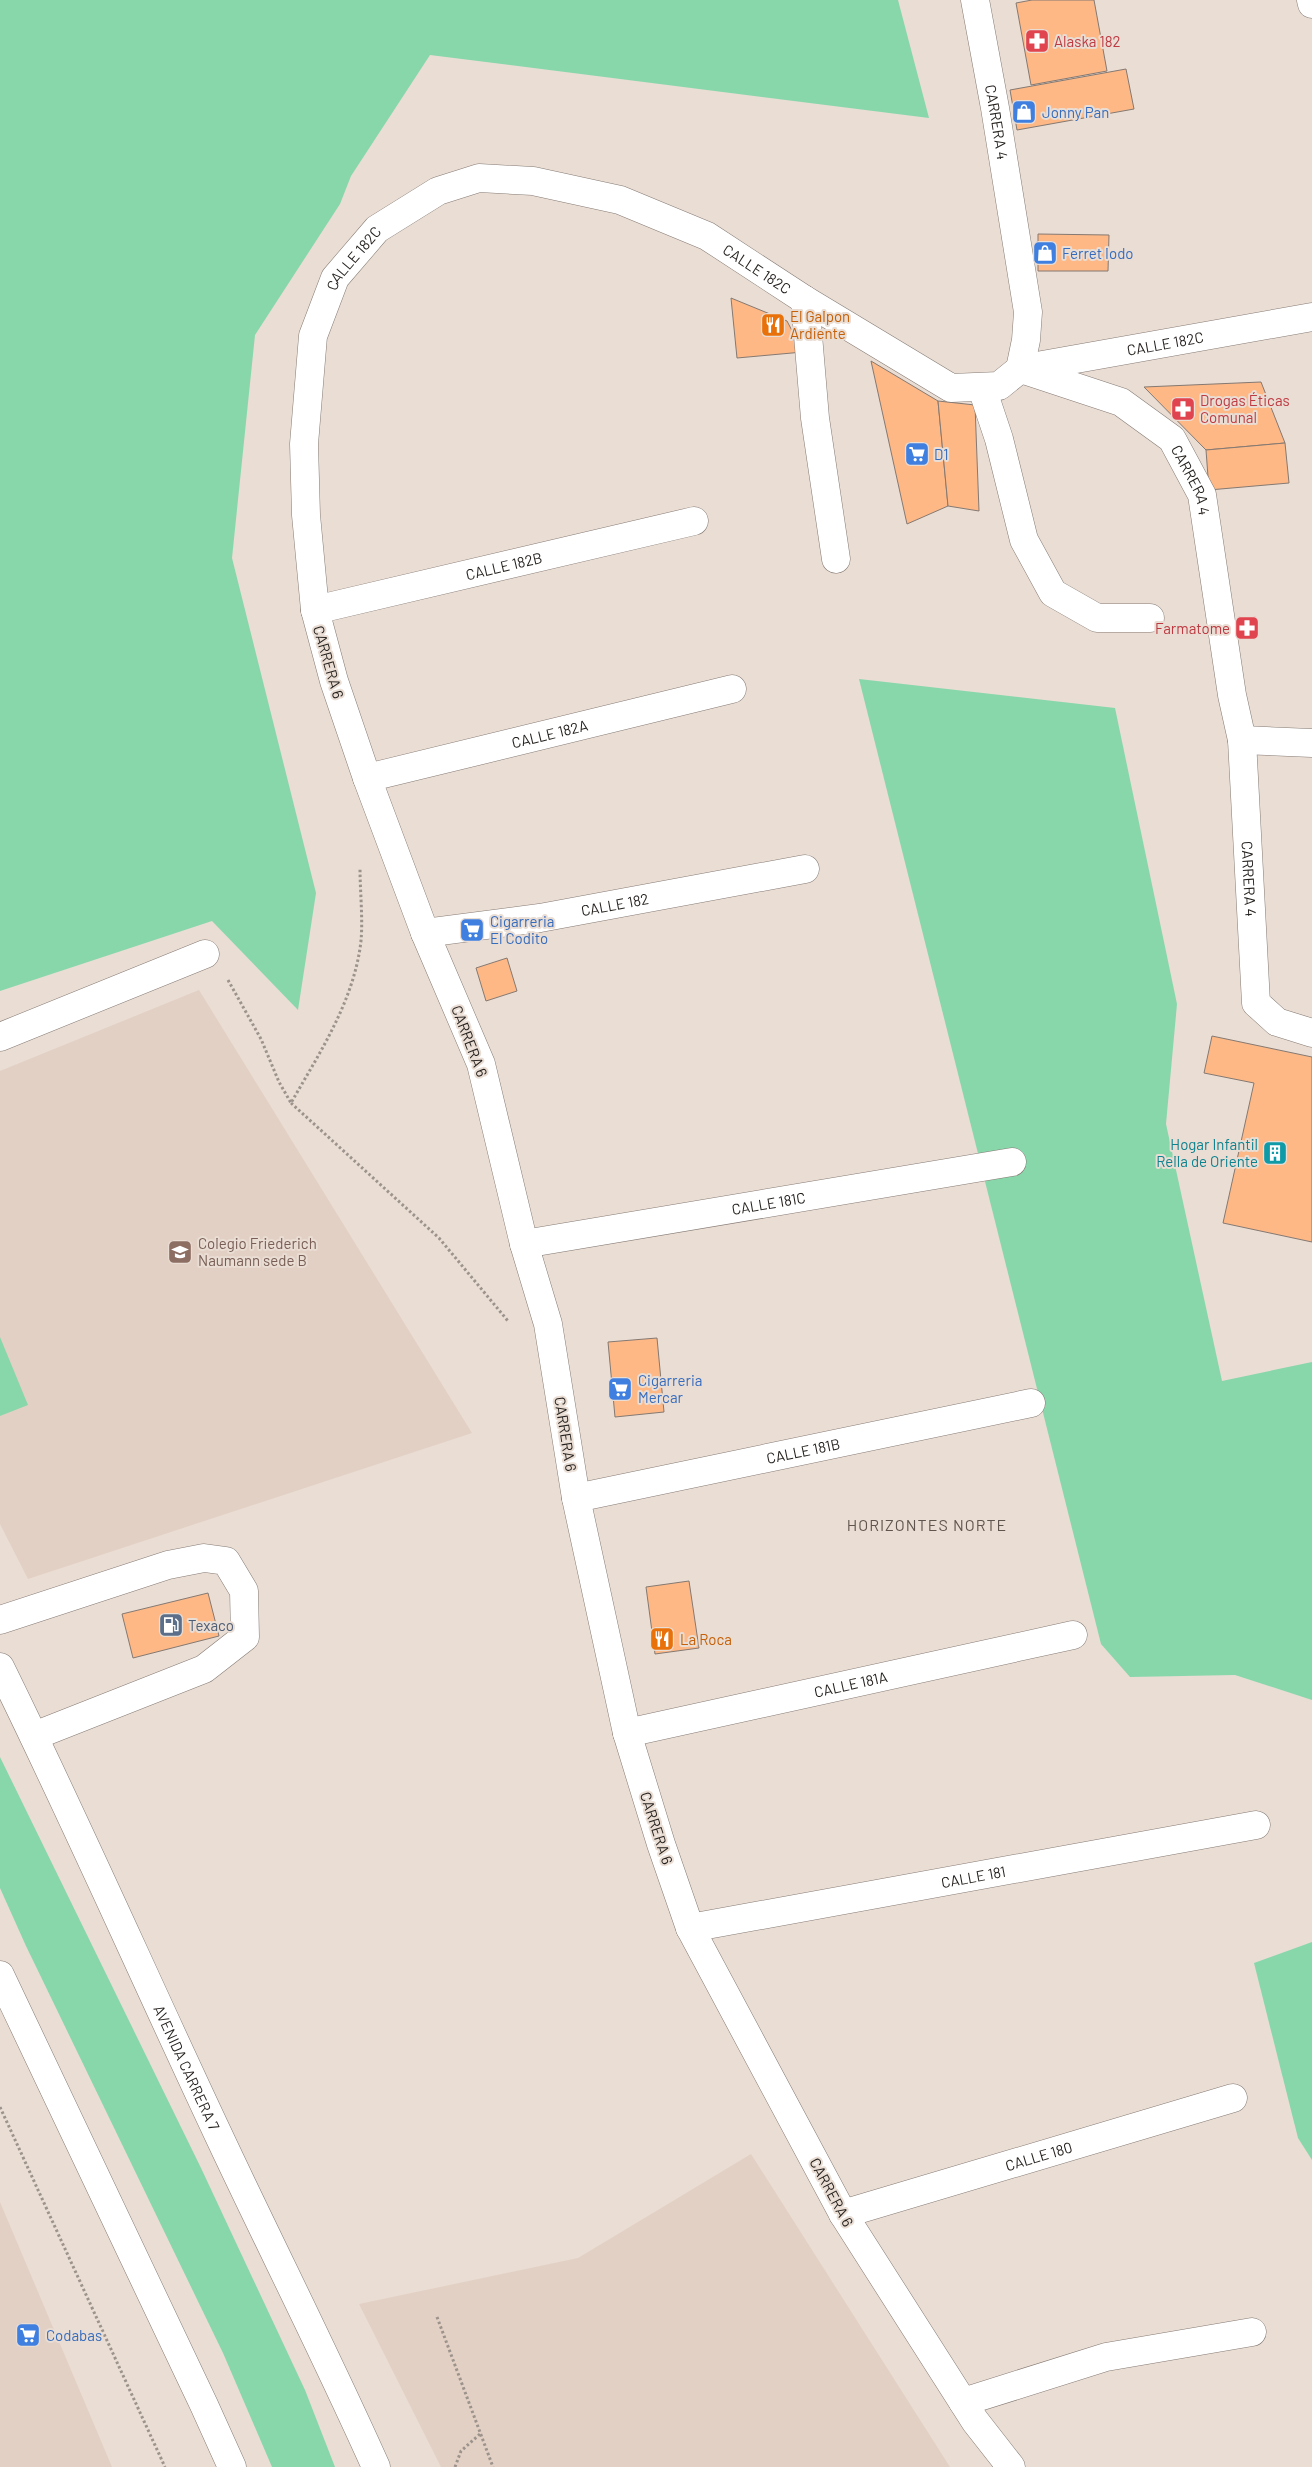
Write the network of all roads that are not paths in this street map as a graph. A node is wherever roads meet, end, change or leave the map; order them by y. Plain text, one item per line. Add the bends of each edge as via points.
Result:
1 (975, 0) edge
2 (1311, 0) edge
3 (1312, 4) edge
4 (805, 300) junction
5 (1312, 317) edge
6 (313, 336) joint
7 (1020, 369) junction
8 (982, 388) junction
9 (694, 521) dead end
10 (836, 559) dead end
11 (314, 610) junction
12 (1150, 618) dead end
13 (732, 689) dead end
14 (1242, 740) junction
15 (1312, 742) edge
16 (367, 778) junction
17 (805, 869) dead end
18 (425, 933) junction
19 (205, 954) road end
20 (1312, 1033) edge
21 (0, 1037) edge
22 (1012, 1162) dead end
23 (524, 1244) junction
24 (1031, 1403) dead end
25 (576, 1498) junction
26 (0, 1620) edge
27 (1073, 1635) dead end
28 (0, 1668) edge
29 (627, 1733) junction
30 (34, 1736) junction
31 (1256, 1825) dead end
32 (690, 1928) junction
33 (0, 1975) edge
34 (1233, 2098) dead end
35 (843, 2214) junction
36 (1252, 2332) dead end
37 (963, 2402) junction
38 (232, 2467) edge
39 (376, 2467) edge
40 (1011, 2467) edge

1 - 7 street, CARRERA 4 via 1028,312
2 - 3 street
4 - 6 street, CALLE 182C via 707,236 620,200 533,180 479,178 438,191 377,230 335,278
4 - 8 street, CALLE 182C via 951,388
4 - 10 street via 815,418
5 - 7 street, CALLE 182C
6 - 11 street, CARRERA 6 via 304,444
7 - 8 street, CALLE 182C via 999,386
7 - 14 street, CARRERA 4 via 1121,402 1172,438 1202,495 1232,695
8 - 12 street via 999,439 1024,540 1053,593 1096,618
9 - 11 street, CALLE 182B
11 - 16 street, CARRERA 6
13 - 16 street, CALLE 182A
14 - 15 street
14 - 20 street, CARRERA 4 via 1256,1003 1278,1022
16 - 18 street, CARRERA 6
17 - 18 street, CALLE 182 via 540,918
18 - 23 street, CARRERA 6 via 481,1064
19 - 21 street
22 - 23 street, CALLE 181C
23 - 25 street, CARRERA 6 via 548,1324
24 - 25 street, CALLE 181B
25 - 29 street, CARRERA 6
26 - 30 street via 168,1565 204,1558 226,1561 244,1591 245,1637 204,1669
27 - 29 street, CALLE 181A
28 - 30 street, AVENIDA CARRERA 7
29 - 32 street, CARRERA 6
30 - 39 street, AVENIDA CARRERA 7
31 - 32 street, CALLE 181
32 - 35 street, CARRERA 6
33 - 38 street
34 - 35 street, CALLE 180
35 - 37 street, CARRERA 6
36 - 37 street via 1106,2357
37 - 40 street, CARRERA 6

